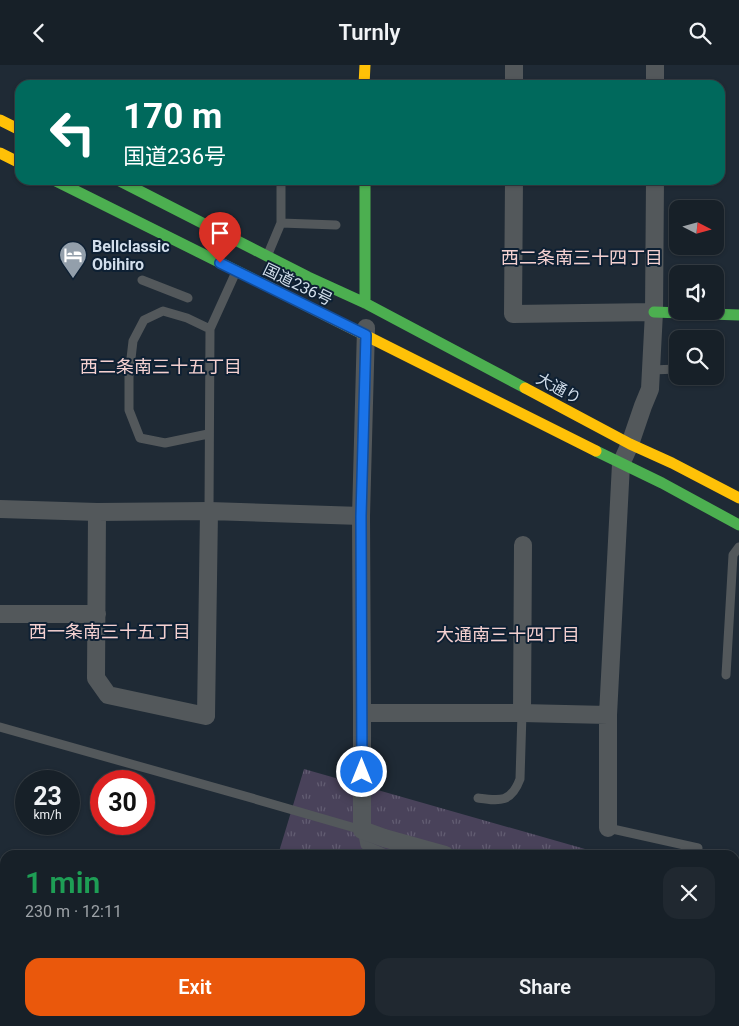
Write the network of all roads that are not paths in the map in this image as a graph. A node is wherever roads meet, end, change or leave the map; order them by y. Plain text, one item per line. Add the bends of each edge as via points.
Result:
1 (365, 65) edge
2 (514, 65) edge
3 (655, 65) edge
4 (364, 80) edge
5 (514, 80) edge
6 (655, 80) edge
7 (0, 120) edge
8 (15, 128) edge
9 (0, 153) edge
10 (15, 160) edge
11 (64, 185) edge
12 (128, 185) edge
13 (281, 185) edge
14 (365, 185) edge
15 (514, 185) edge
16 (655, 185) edge
17 (281, 223) junction
18 (336, 225) dead end
19 (267, 256) junction
20 (236, 271) junction
21 (142, 280) dead end
22 (188, 298) dead end
23 (365, 303) junction
24 (654, 313) junction
25 (739, 315) edge
26 (210, 329) junction
27 (366, 335) junction
28 (669, 369) edge
29 (651, 370) junction
30 (208, 435) junction
31 (630, 444) junction
32 (621, 464) junction
33 (739, 498) edge
34 (0, 509) edge
35 (209, 511) junction
36 (97, 512) junction
37 (361, 516) junction
38 (739, 525) edge
39 (523, 545) dead end
40 (739, 547) edge
41 (0, 614) edge
42 (97, 614) junction
43 (726, 675) dead end
44 (362, 713) junction
45 (522, 713) junction
46 (608, 715) junction
47 (0, 727) edge
48 (478, 798) dead end
49 (608, 828) joint
50 (362, 830) junction
51 (698, 849) dead end
52 (376, 850) edge
53 (427, 850) edge

1 - 4 main road
2 - 5 street
3 - 6 street
7 - 8 main road
9 - 10 main road
11 - 20 main road, 国道236号
12 - 19 main road, 国道236号
13 - 17 lane
14 - 23 main road
15 - 24 street via 513,314
16 - 24 street
17 - 18 lane
17 - 19 lane
19 - 23 main road, 国道236号
20 - 26 lane
20 - 27 main road, 国道236号
21 - 22 lane
23 - 27 street
23 - 31 main road, 大通り
24 - 25 main road
24 - 29 street
26 - 30 lane
26 - 30 lane via 162,311 144,320 133,341 129,376 130,410 140,438 164,443
27 - 32 main road
27 - 37 street
28 - 29 lane
29 - 31 street via 650,389
30 - 35 lane
31 - 32 street
31 - 33 main road, 大通り
32 - 38 main road
32 - 46 street
34 - 36 street
35 - 36 street
35 - 37 street
35 - 42 street via 206,716 108,695 96,678
36 - 42 street
37 - 44 street
39 - 45 street
40 - 43 lane via 733,555
41 - 42 street
44 - 45 street
44 - 50 street
45 - 46 street
45 - 48 lane via 520,779 516,788 502,799
46 - 49 street
47 - 50 lane
49 - 51 lane
50 - 52 lane via 365,845
50 - 53 street

